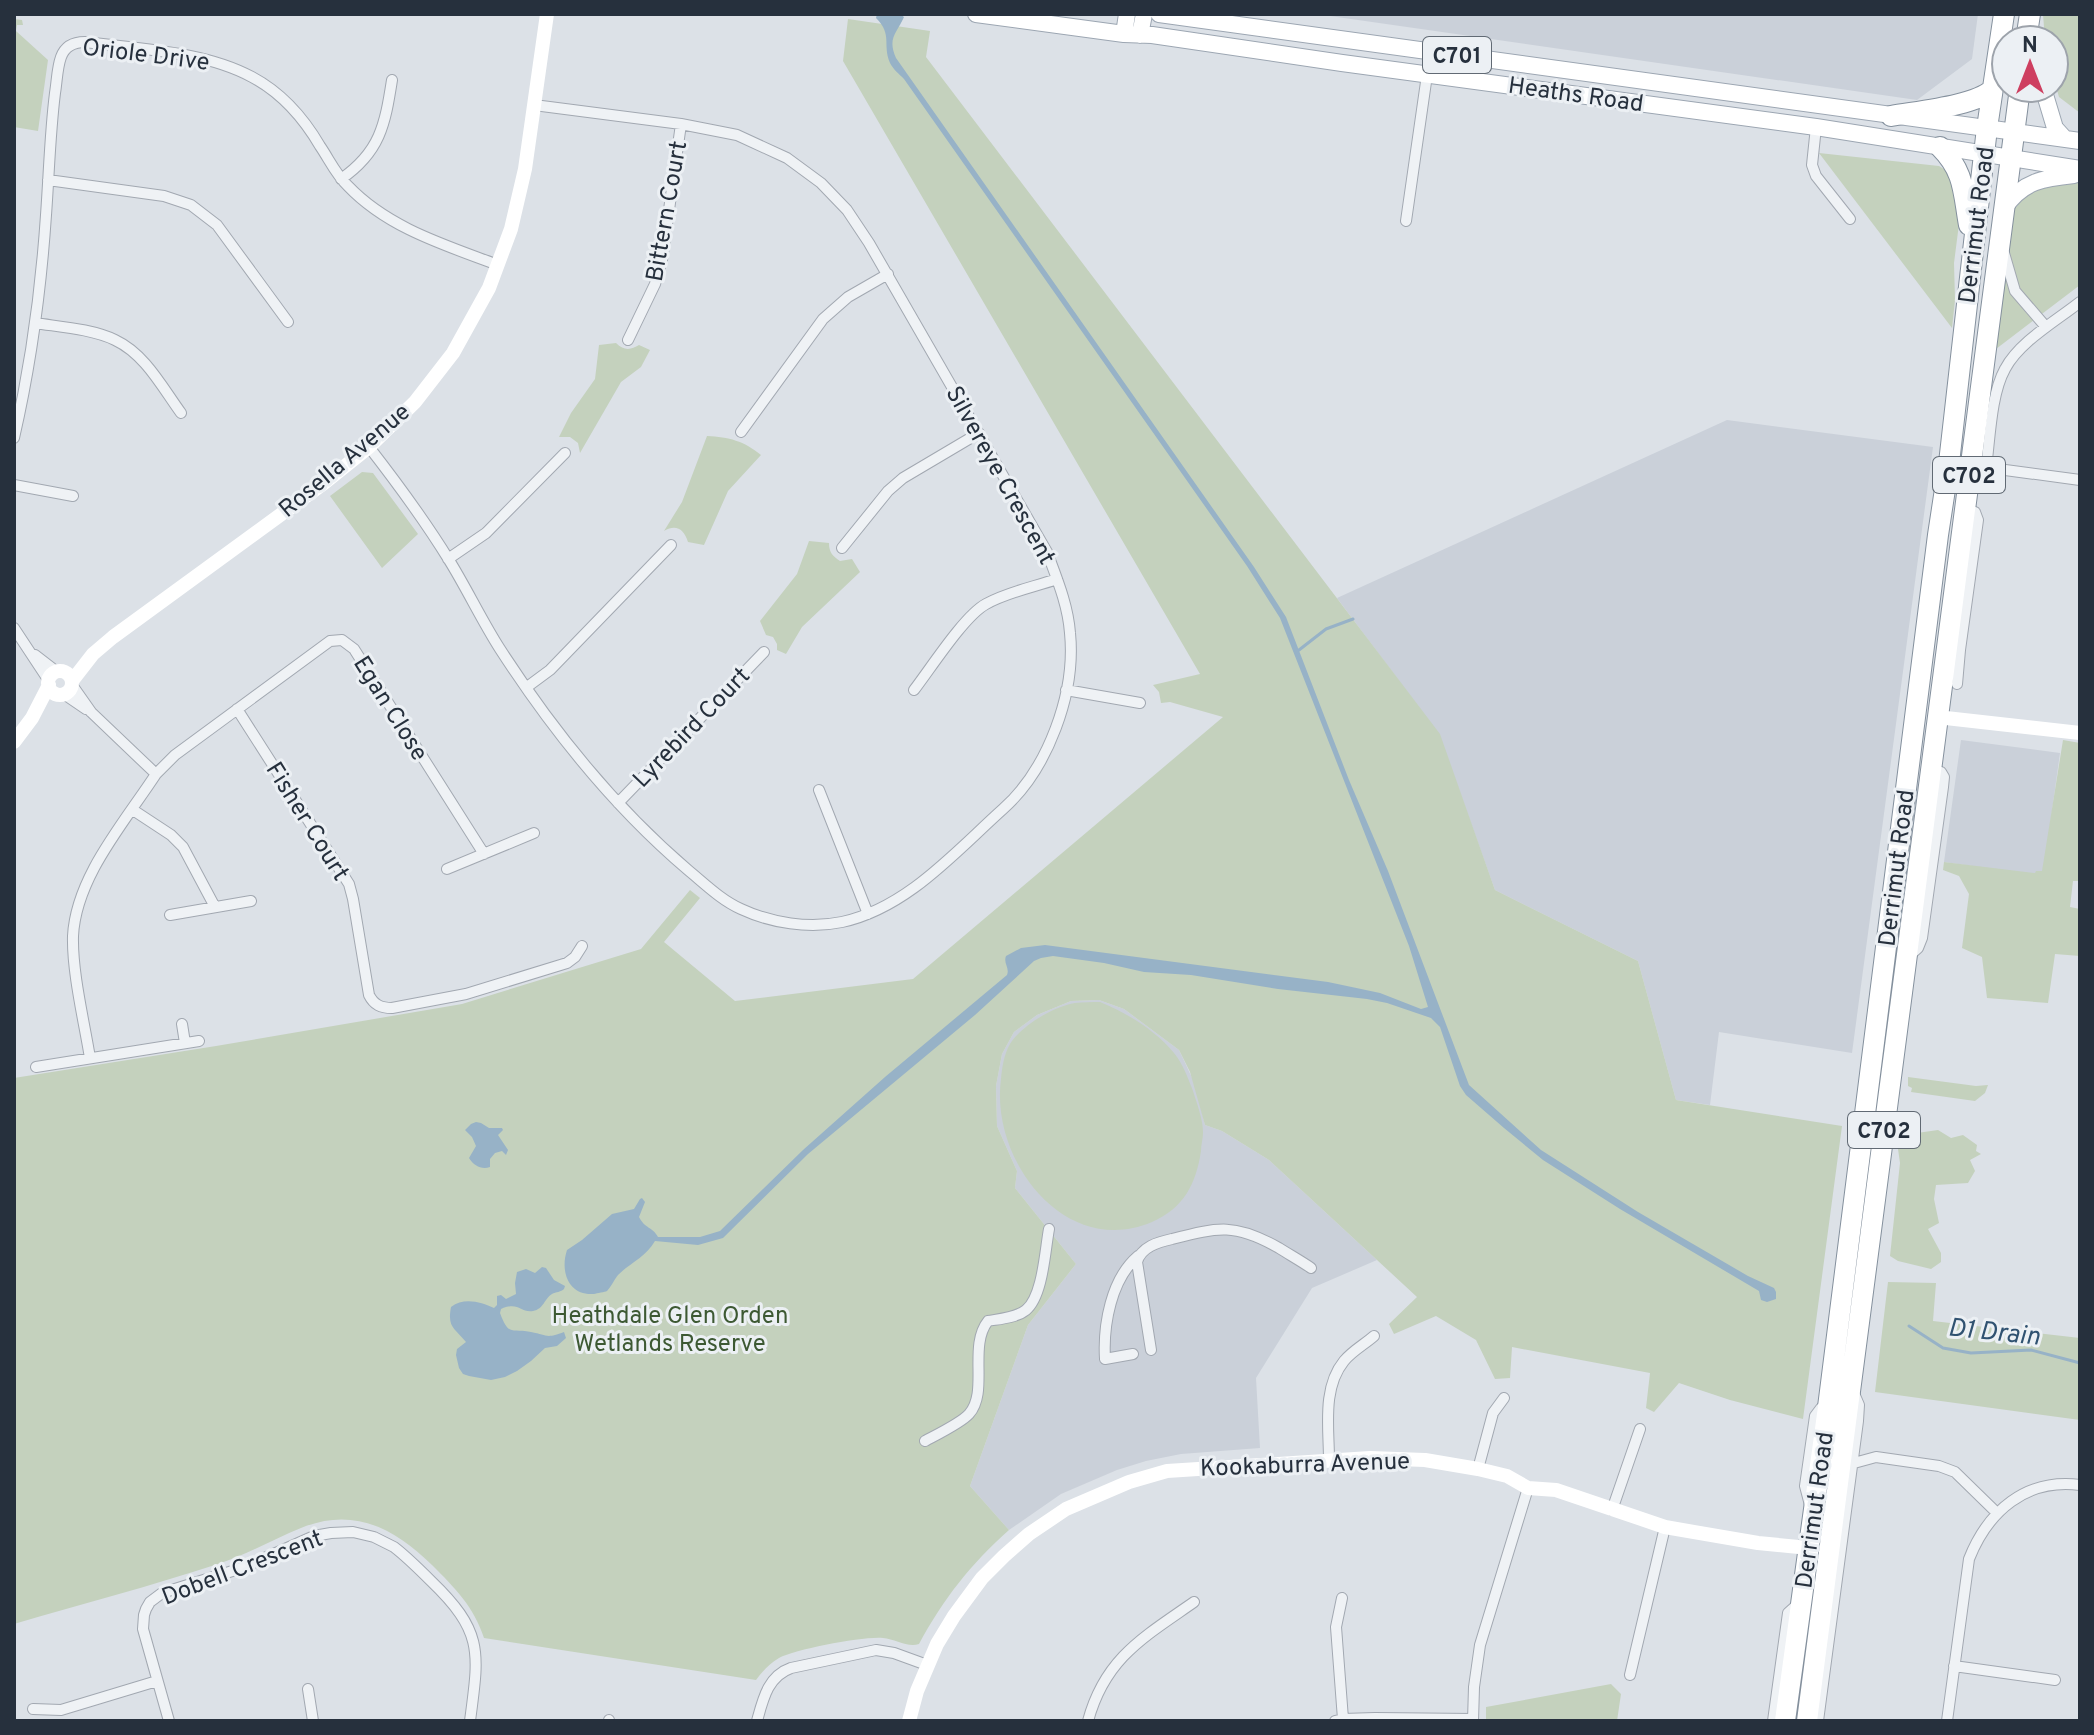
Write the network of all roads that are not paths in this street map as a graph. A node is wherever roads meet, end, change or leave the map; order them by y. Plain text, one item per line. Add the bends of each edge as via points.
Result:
1 (547, 14) edge
2 (983, 14) edge
3 (1127, 14) edge
4 (1144, 14) edge
5 (1159, 14) edge
6 (1132, 34) junction
7 (1435, 53) junction
8 (1427, 75) junction
9 (392, 80) dead end
10 (1990, 91) edge
11 (1781, 100) junction
12 (1991, 104) edge
13 (2018, 104) edge
14 (2048, 104) edge
15 (534, 105) junction
16 (1891, 116) junction
17 (681, 124) junction
18 (1816, 127) junction
19 (1987, 128) junction
20 (2014, 132) junction
21 (2073, 140) edge
22 (1940, 147) junction
23 (1984, 154) junction
24 (2010, 159) junction
25 (2080, 172) edge
26 (341, 179) junction
27 (48, 180) junction
28 (2004, 208) junction
29 (1850, 219) dead end
30 (1406, 221) dead end
31 (2000, 240) junction
32 (1973, 245) junction
33 (498, 265) junction
34 (888, 274) junction
35 (2080, 302) edge
36 (288, 322) dead end
37 (35, 323) junction
38 (2046, 327) junction
39 (628, 340) dead end
40 (181, 413) dead end
41 (741, 432) dead end
42 (979, 433) junction
43 (14, 438) edge
44 (369, 447) junction
45 (565, 453) dead end
46 (1949, 463) junction
47 (1978, 467) junction
48 (2080, 480) edge
49 (14, 485) edge
50 (73, 496) dead end
51 (1964, 509) junction
52 (1938, 535) junction
53 (671, 545) dead end
54 (842, 548) dead end
55 (448, 559) junction
56 (1057, 579) junction
57 (14, 628) edge
58 (1953, 651) junction
59 (764, 652) dead end
60 (60, 683) junction
61 (1957, 684) dead end
62 (527, 687) junction
63 (914, 690) dead end
64 (1066, 690) junction
65 (1140, 703) dead end
66 (237, 709) junction
67 (1916, 712) junction
68 (1938, 713) junction
69 (2080, 733) edge
70 (14, 742) edge
71 (1930, 769) junction
72 (156, 774) junction
73 (819, 790) dead end
74 (618, 803) junction
75 (1904, 803) junction
76 (133, 810) junction
77 (534, 833) dead end
78 (484, 854) junction
79 (447, 869) dead end
80 (251, 901) dead end
81 (215, 907) junction
82 (868, 914) junction
83 (170, 915) dead end
84 (582, 946) dead end
85 (182, 1024) dead end
86 (199, 1041) dead end
87 (185, 1043) junction
88 (90, 1058) junction
89 (36, 1067) dead end
90 (1866, 1103) junction
91 (1887, 1105) junction
92 (1049, 1229) dead end
93 (1138, 1256) junction
94 (1311, 1268) dead end
95 (1374, 1336) dead end
96 (1151, 1350) dead end
97 (1133, 1354) dead end
98 (1851, 1386) junction
99 (1504, 1398) dead end
100 (1640, 1429) dead end
101 (925, 1441) dead end
102 (1329, 1460) junction
103 (1854, 1463) junction
104 (1478, 1469) junction
105 (2080, 1485) edge
106 (1528, 1488) junction
107 (1612, 1510) junction
108 (1996, 1512) junction
109 (1665, 1527) junction
110 (1819, 1550) junction
111 (1342, 1598) dead end
112 (1802, 1601) junction
113 (1194, 1602) dead end
114 (927, 1665) junction
115 (1954, 1666) junction
116 (1630, 1675) dead end
117 (2055, 1680) dead end
118 (157, 1681) junction
119 (308, 1689) dead end
120 (33, 1709) dead end
121 (1339, 1720) edge
122 (1473, 1720) edge
123 (169, 1721) edge
124 (313, 1721) edge
125 (470, 1721) edge
126 (757, 1721) edge
127 (909, 1721) edge
128 (1088, 1721) edge
129 (1773, 1721) edge
130 (1785, 1721) edge
131 (1807, 1721) edge
132 (1818, 1721) edge
133 (1947, 1721) edge

1 - 15 street, Rosella Avenue
2 - 6 main road, Heaths Road / C701
3 - 6 main road
4 - 6 main road
5 - 7 main road, Heaths Road / C701
6 - 8 main road, Heaths Road / C701
7 - 8 main road
7 - 11 main road, Heaths Road / C701
8 - 18 main road, Heaths Road / C701
8 - 30 street
9 - 26 street via 378,141
10 - 16 highway via 1965,102
11 - 16 main road, Heaths Road / C701
11 - 18 main road via 1809,112
12 - 19 highway, Derrimut Road / C702
13 - 20 highway, Derrimut Road / C702
14 - 21 main road via 2055,128
15 - 17 street, Silvereye Crescent
15 - 33 street, Rosella Avenue via 518,204
16 - 19 main road, Heaths Road / C701
17 - 34 street, Silvereye Crescent via 751,140 804,169 847,210
17 - 39 street, Bittern Court via 662,260
18 - 22 main road, Heaths Road / C701
18 - 29 street via 1816,176
19 - 20 main road, Heaths Road / C701
19 - 23 highway, Derrimut Road / C702
20 - 21 main road, Heaths Road / C701
20 - 24 highway, Derrimut Road / C702
22 - 23 main road, Heaths Road / C701
22 - 32 highway via 1959,173
23 - 24 main road, Heaths Road / C701
23 - 32 highway, Derrimut Road / C702
24 - 25 main road, Heaths Road / C701
24 - 28 highway, Derrimut Road / C702
25 - 28 main road via 2029,185
26 - 27 street, Oriole Drive via 302,118 255,78 202,58 79,42 66,49 60,63
26 - 33 street, Oriole Drive via 399,225
27 - 36 street via 164,196 191,205 225,235
27 - 37 street, Oriole Drive
28 - 31 highway, Derrimut Road / C702
31 - 38 street via 2015,291
31 - 47 highway, Derrimut Road / C702
32 - 46 highway, Derrimut Road / C702
33 - 44 street, Rosella Avenue via 453,353 415,402
34 - 41 street via 823,319
34 - 42 street, Silvereye Crescent
35 - 38 street
37 - 40 street via 104,336 126,346
37 - 43 street, Oriole Drive
38 - 47 street via 2004,370
42 - 54 street via 903,478
42 - 56 street, Silvereye Crescent
44 - 55 street, Silvereye Crescent
44 - 60 street, Rosella Avenue via 113,637
45 - 55 street via 486,533
46 - 47 highway
46 - 52 highway, Derrimut Road / C702
47 - 48 street
47 - 51 highway, Derrimut Road / C702
49 - 50 street
51 - 52 highway via 1951,513
51 - 58 highway, Derrimut Road / C702
52 - 67 highway, Derrimut Road / C702
53 - 62 street via 550,670
55 - 62 street, Silvereye Crescent
56 - 63 street via 1011,593 973,613
56 - 64 street, Silvereye Crescent via 1071,635
57 - 60 street
58 - 61 street
58 - 68 highway, Derrimut Road / C702
59 - 74 street, Lyrebird Court
60 - 70 street, Rosella Avenue
60 - 72 street
62 - 74 street, Silvereye Crescent
64 - 65 street
64 - 82 street, Silvereye Crescent via 1038,767 1012,801 921,881
66 - 72 street, Egan Close
66 - 78 street, Egan Close via 325,645 346,641
66 - 84 street, Fisher Court via 349,884 375,1004 392,1008 466,994 567,963
67 - 68 highway
67 - 75 highway, Derrimut Road / C702
68 - 69 street
68 - 71 highway, Derrimut Road / C702
71 - 75 highway via 1916,776
71 - 91 highway, Derrimut Road / C702
72 - 76 street, Egan Close
73 - 82 street
74 - 82 street, Silvereye Crescent via 672,857 740,909 785,923 814,925
75 - 90 highway, Derrimut Road / C702
76 - 81 street via 183,847
76 - 88 street, Egan Close via 91,872 76,916 74,959
77 - 78 street
78 - 79 street
80 - 81 street
81 - 83 street
85 - 87 street
86 - 87 street
87 - 88 street
88 - 89 street
90 - 91 highway
90 - 110 highway, Derrimut Road / C702 via 1813,1518
91 - 98 highway, Derrimut Road / C702
92 - 101 street via 1040,1282 1026,1310 983,1327 977,1393 969,1415
93 - 94 street via 1163,1241 1234,1230 1257,1236
93 - 96 street
93 - 97 street via 1117,1288 1105,1333 1105,1359
95 - 102 street via 1337,1373 1329,1396
98 - 103 street via 1859,1405
98 - 110 highway, Derrimut Road / C702
99 - 104 street via 1493,1413
100 - 107 street
102 - 104 street, Kookaburra Avenue via 1425,1460
102 - 114 street, Kookaburra Avenue via 1167,1471 1066,1509 1029,1534 982,1578
103 - 108 street via 1876,1457 1939,1466 1955,1472
103 - 132 street
104 - 106 street, Kookaburra Avenue
105 - 108 street via 2031,1490
106 - 107 street, Kookaburra Avenue via 1556,1490
106 - 122 street via 1480,1645
107 - 109 street, Kookaburra Avenue
108 - 115 street via 1969,1559
109 - 110 street, Kookaburra Avenue
109 - 116 street
110 - 112 highway, Derrimut Road / C702
110 - 131 highway, Derrimut Road / C702
111 - 121 street via 1336,1627
112 - 129 street via 1788,1613
112 - 130 highway, Derrimut Road / C702
113 - 128 street via 1119,1661 1103,1681
114 - 126 street via 876,1650 791,1668 769,1684
114 - 127 street, Kookaburra Avenue
115 - 117 street
115 - 133 street
118 - 120 street via 61,1710
118 - 123 street, Dobell Crescent
118 - 125 street, Dobell Crescent via 143,1621 156,1597 314,1536 353,1532 400,1551 464,1619 476,1657
119 - 124 street
121 - 122 street

